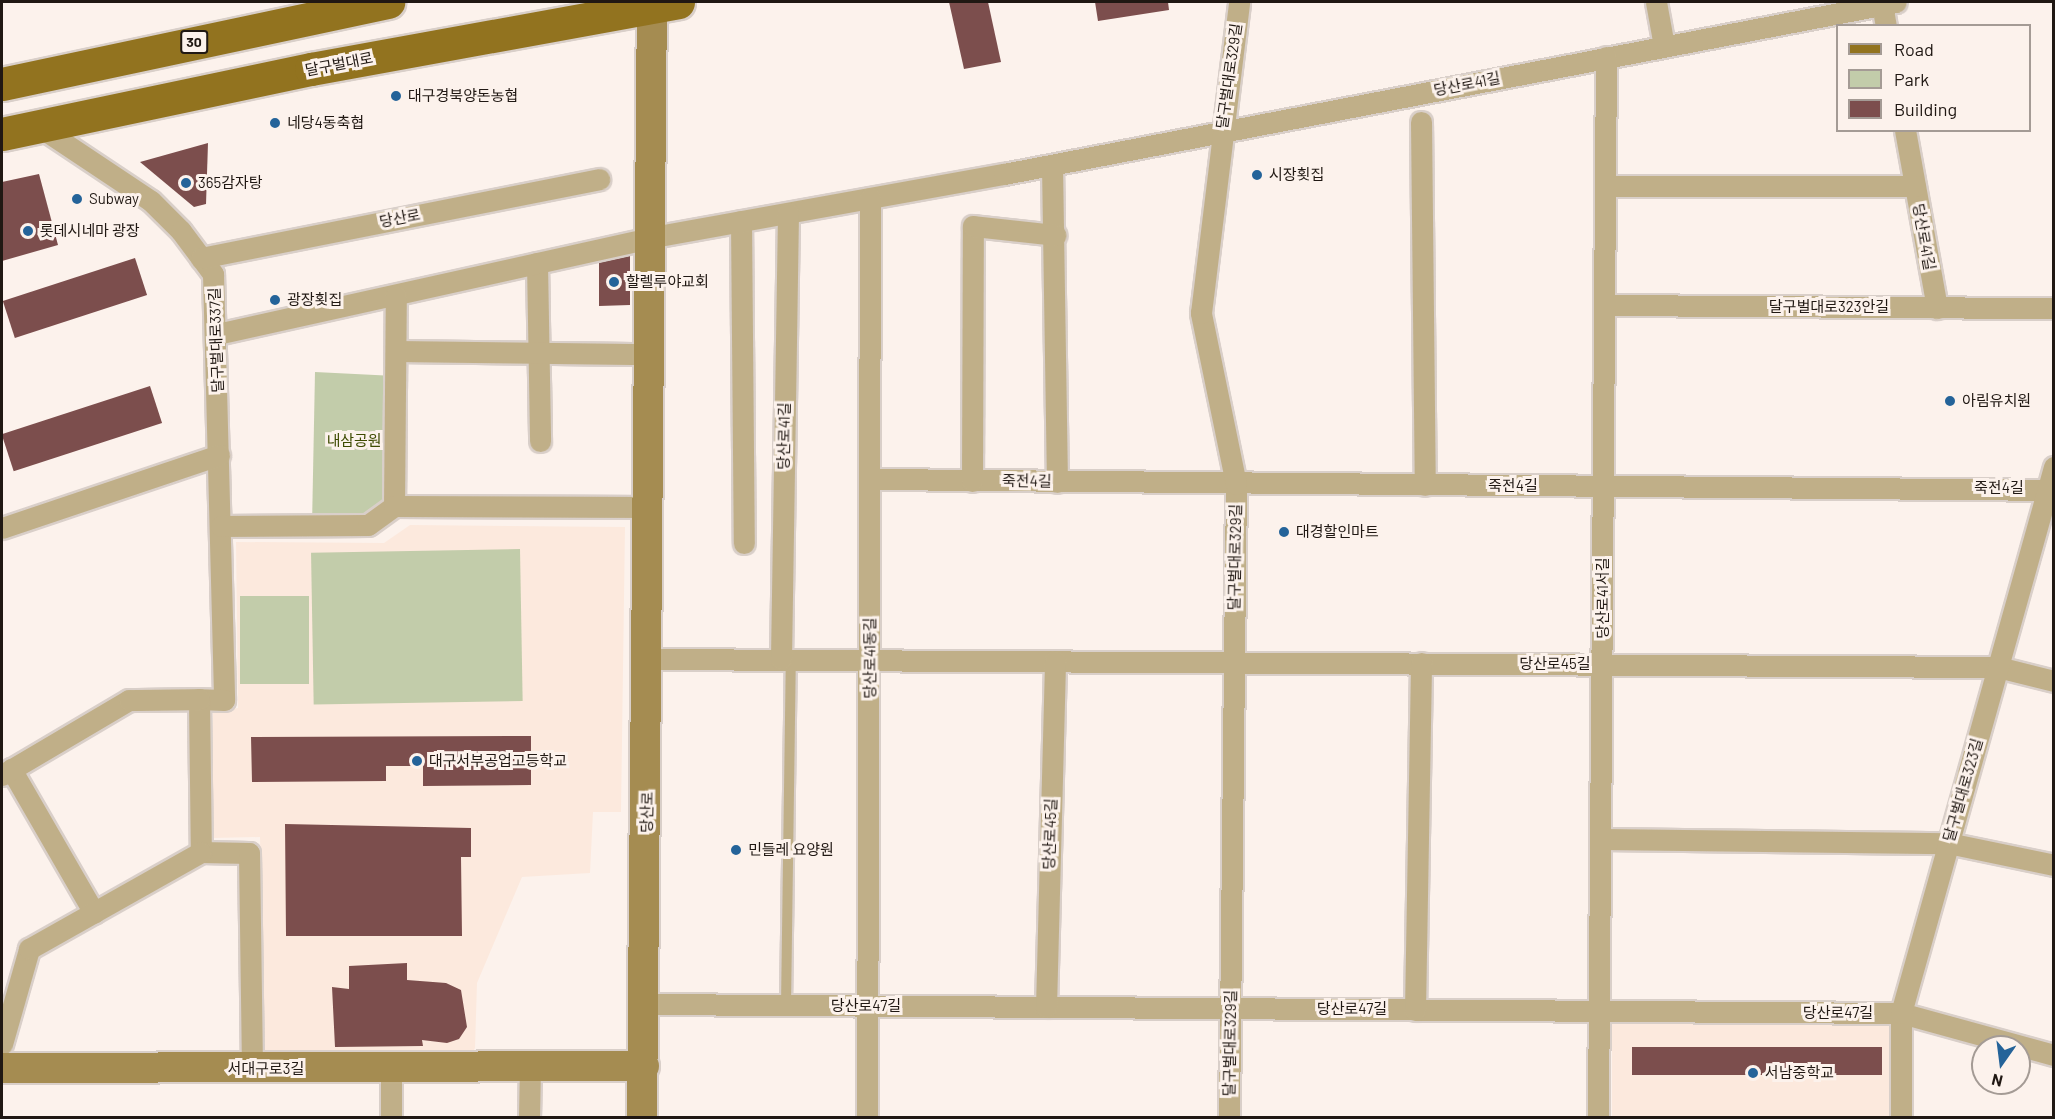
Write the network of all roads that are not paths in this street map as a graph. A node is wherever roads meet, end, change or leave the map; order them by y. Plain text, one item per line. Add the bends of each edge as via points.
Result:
1 (388, 2) edge
2 (547, 2) edge
3 (1239, 2) edge
4 (1656, 2) edge
5 (661, 3) edge
6 (1889, 3) edge
7 (353, 4) edge
8 (1886, 24) edge
9 (501, 32) junction
10 (1664, 46) junction
11 (1606, 57) junction
12 (2, 84) edge
13 (1421, 122) dead end
14 (40, 127) junction
15 (1222, 132) junction
16 (1905, 132) edge
17 (2, 134) edge
18 (1052, 165) junction
19 (599, 179) dead end
20 (1606, 186) junction
21 (1915, 186) junction
22 (870, 198) junction
23 (788, 213) junction
24 (741, 221) junction
25 (1056, 235) junction
26 (653, 237) junction
27 (201, 258) junction
28 (537, 263) junction
29 (396, 296) junction
30 (1605, 305) junction
31 (1937, 308) junction
32 (2054, 308) edge
33 (218, 334) junction
34 (396, 351) junction
35 (538, 353) junction
36 (652, 354) junction
37 (540, 441) dead end
38 (219, 455) junction
39 (2054, 467) edge
40 (872, 479) junction
41 (972, 481) junction
42 (1057, 482) junction
43 (1236, 484) junction
44 (1425, 485) junction
45 (1604, 486) junction
46 (2050, 490) edge
47 (394, 506) junction
48 (651, 507) junction
49 (220, 526) junction
50 (2, 528) edge
51 (744, 543) dead end
52 (649, 658) junction
53 (786, 659) junction
54 (870, 660) junction
55 (1055, 661) junction
56 (1234, 662) junction
57 (1421, 663) junction
58 (1603, 664) junction
59 (1998, 667) junction
60 (2054, 681) edge
61 (199, 699) junction
62 (6, 772) edge
63 (1602, 838) junction
64 (1948, 843) junction
65 (201, 852) junction
66 (2054, 865) edge
67 (94, 913) junction
68 (645, 1004) junction
69 (786, 1005) junction
70 (867, 1006) junction
71 (1046, 1007) junction
72 (1230, 1008) junction
73 (1415, 1010) junction
74 (1595, 1012) junction
75 (1901, 1013) junction
76 (2, 1044) edge
77 (2054, 1055) edge
78 (644, 1066) junction
79 (530, 1067) junction
80 (2, 1068) edge
81 (391, 1068) junction
82 (252, 1069) junction
83 (391, 1118) edge
84 (529, 1118) edge
85 (642, 1118) edge
86 (867, 1118) edge
87 (1230, 1118) edge
88 (1598, 1118) edge
89 (1901, 1118) edge

1 - 7 main road, 30
2 - 9 main road via 514,10
3 - 15 street, 달구벌대로329길
4 - 10 street
5 - 9 main road, 달구벌대로
5 - 26 main road, 당산로
6 - 8 street, 당산로41길
6 - 10 street, 당산로41길
7 - 12 main road, 30
9 - 14 main road, 달구벌대로
10 - 11 street, 당산로41길
11 - 15 street, 당산로41길
11 - 20 street, 당산로41서길
13 - 44 street
14 - 17 main road, 달구벌대로
14 - 27 street, 달구벌대로337길 via 151,201
15 - 18 street, 당산로41길
15 - 43 street, 달구벌대로329길 via 1201,313
16 - 21 street, 당산로41길
18 - 22 street, 당산로41길
18 - 25 street
19 - 27 street, 당산로
20 - 21 street
20 - 30 street, 당산로41서길
21 - 31 street, 당산로41길
22 - 23 street, 당산로41길
22 - 40 street, 당산로41동길
23 - 24 street, 당산로41길
23 - 53 street, 당산로41길
24 - 26 street, 당산로41길
24 - 51 street
25 - 41 street via 973,226
25 - 42 street
26 - 28 street
26 - 36 main road, 당산로
27 - 33 street, 달구벌대로337길 via 213,274
28 - 29 street
28 - 35 street
29 - 33 street
29 - 34 street
30 - 31 street, 달구벌대로323안길
30 - 45 street, 당산로41서길
31 - 32 street, 달구벌대로323안길
33 - 38 street, 달구벌대로337길
34 - 35 street
34 - 47 street
35 - 36 street
35 - 37 street
36 - 48 main road, 당산로
38 - 49 street, 달구벌대로337길
38 - 50 street
39 - 46 street, 달구벌대로323길
40 - 41 street, 죽전4길
40 - 54 street, 당산로41동길
41 - 42 street, 죽전4길
42 - 43 street, 죽전4길
43 - 44 street, 죽전4길
43 - 56 street, 달구벌대로329길
44 - 45 street, 죽전4길
45 - 46 street, 죽전4길
45 - 58 street, 당산로41서길
46 - 59 street, 달구벌대로323길
47 - 48 street
47 - 49 street via 368,525
48 - 52 main road, 당산로
49 - 61 street, 달구벌대로337길 via 224,700
52 - 53 street, 당산로45길
52 - 68 main road, 당산로
53 - 54 street, 당산로45길
53 - 69 lane
54 - 55 street, 당산로45길
54 - 70 street, 당산로41동길
55 - 56 street, 당산로45길
55 - 71 street, 당산로45길
56 - 57 street, 당산로45길
56 - 72 street, 달구벌대로329길
57 - 58 street, 당산로45길
57 - 73 street
58 - 59 street, 당산로45길
58 - 63 street, 당산로41서길
59 - 60 street, 당산로45길
59 - 64 street, 달구벌대로323길
61 - 62 street via 129,700
61 - 65 street
62 - 67 street
63 - 64 street
63 - 74 street, 당산로41서길
64 - 66 street
64 - 75 street, 달구벌대로323길
65 - 67 street
65 - 82 street via 249,853
67 - 76 street via 29,949
68 - 69 street, 당산로47길
68 - 78 main road, 당산로
69 - 70 street, 당산로47길
70 - 71 street, 당산로47길
70 - 86 street, 당산로41동길
71 - 72 street, 당산로47길
72 - 73 street, 당산로47길
72 - 87 street, 달구벌대로329길
73 - 74 street, 당산로47길
74 - 75 street, 당산로47길
74 - 88 street, 당산로41서길
75 - 77 street, 당산로47길
75 - 89 street, 달구벌대로323길
78 - 79 main road, 서대구로3길
78 - 85 main road, 당산로
79 - 81 main road, 서대구로3길
79 - 84 street
80 - 82 main road, 서대구로3길
81 - 82 main road, 서대구로3길
81 - 83 street

